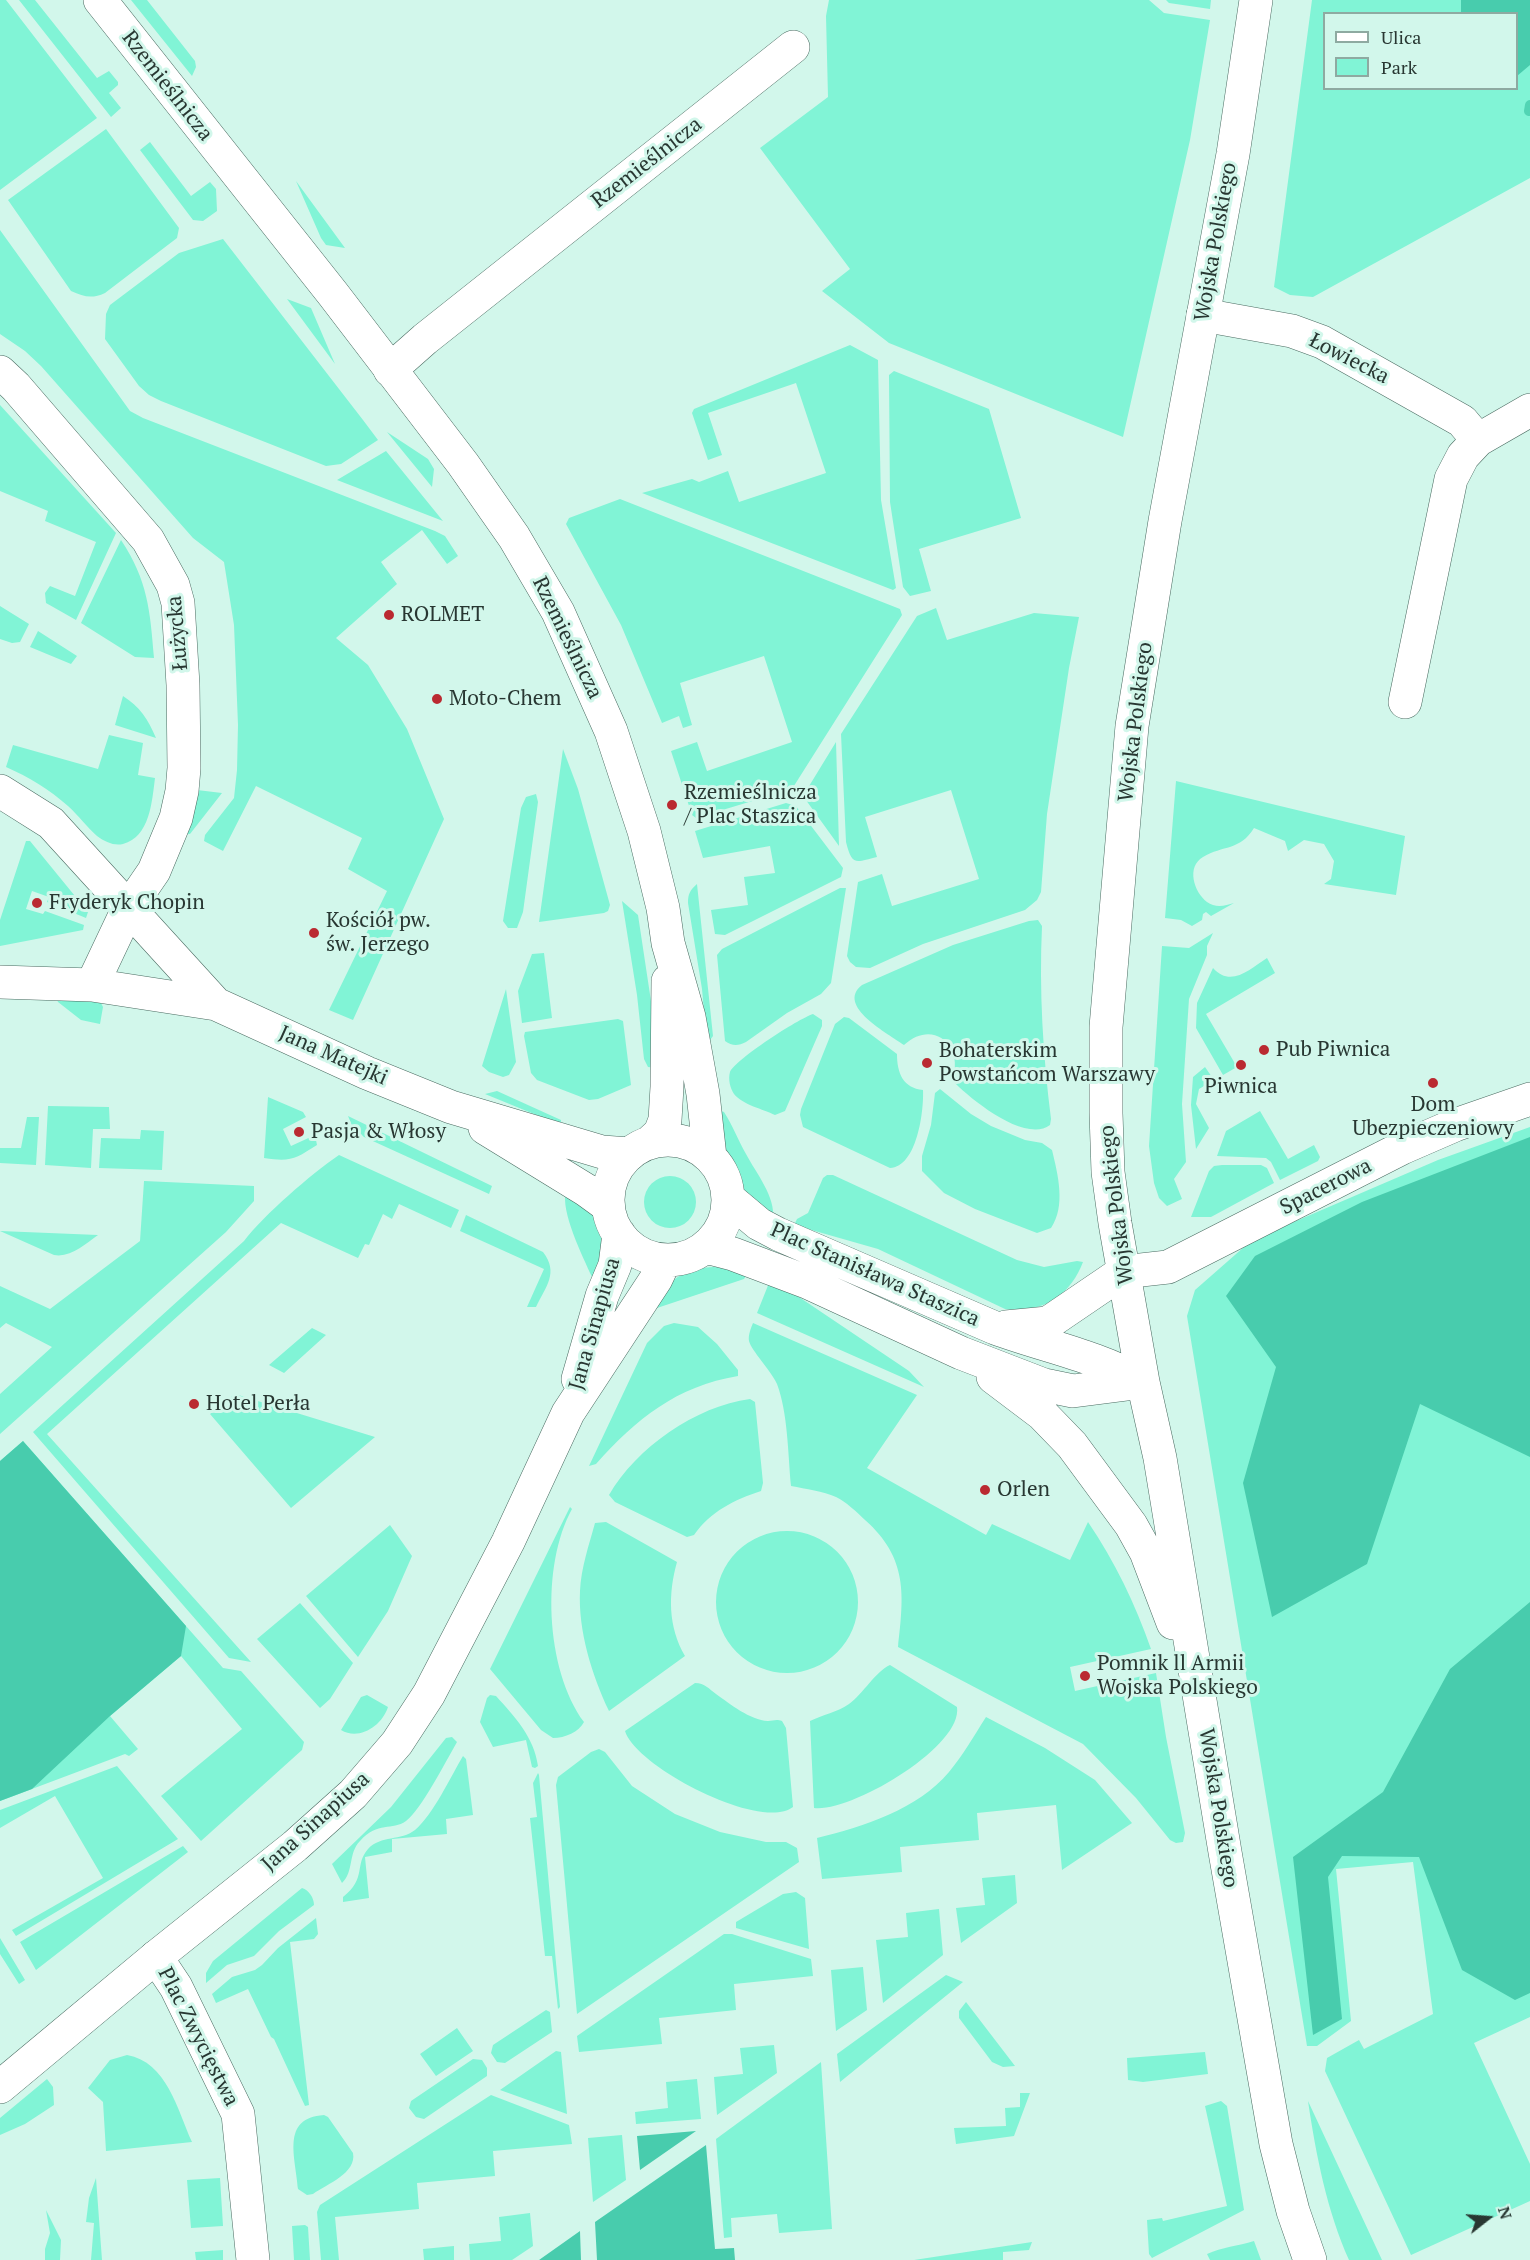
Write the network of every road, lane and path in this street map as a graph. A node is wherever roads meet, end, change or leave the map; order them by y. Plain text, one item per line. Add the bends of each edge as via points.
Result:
1 (100, 0) edge
2 (1256, 0) edge
3 (793, 47) dead end
4 (1203, 315) junction
5 (390, 370) junction
6 (0, 372) edge
7 (1530, 410) edge
8 (1478, 440) junction
9 (1405, 702) dead end
10 (0, 791) edge
11 (128, 909) junction
12 (668, 944) junction
13 (0, 982) edge
14 (92, 985) junction
15 (216, 1004) junction
16 (1530, 1099) edge
17 (451, 1107) junction
18 (639, 1148) junction
19 (710, 1157) junction
20 (728, 1198) junction
21 (613, 1220) junction
22 (706, 1246) junction
23 (665, 1260) junction
24 (1123, 1272) junction
25 (995, 1328) junction
26 (961, 1353) junction
27 (1143, 1382) junction
28 (568, 1413) junction
29 (1198, 1686) junction
30 (156, 1957) junction
31 (0, 2087) edge
32 (253, 2260) edge
33 (1310, 2260) edge

1 - 5 street, Rzemieślnicza
2 - 4 street, Wojska Polskiego
3 - 5 street, Rzemieślnicza
4 - 8 street, Łowiecka via 1292,331 1322,342 1462,421
4 - 24 street, Wojska Polskiego via 1132,726 1106,1027 1108,1172
5 - 12 street, Rzemieślnicza via 464,464 514,537 558,612 608,723 633,795 651,858
6 - 11 street, Łużycka via 148,540 176,594 183,685 182,791 176,818 154,871
7 - 8 street
8 - 9 street via 1463,456 1452,479
10 - 11 street, Jana Matejki via 51,823
11 - 14 street
11 - 15 street, Jana Matejki
12 - 18 street, Rzemieślnicza via 665,1120 660,1133
12 - 19 street, Rzemieślnicza via 689,1017
13 - 14 street, Jana Matejki
14 - 15 street, Jana Matejki
15 - 17 street, Jana Matejki
16 - 24 street, Spacerowa via 1402,1148 1168,1268
17 - 18 street, Jana Matejki via 602,1152
17 - 21 street, Jana Matejki via 586,1190
18 - 19 street via 665,1140 681,1141
18 - 21 street via 617,1169 609,1187
19 - 20 street
20 - 22 street via 726,1216
20 - 25 street, Plac Stanisława Staszica via 778,1234
21 - 23 street via 631,1247
21 - 28 street, Jana Sinapiusa via 615,1264
22 - 23 street via 679,1259
22 - 26 street, Plac Stanisława Staszica via 807,1282
23 - 28 street, Jana Sinapiusa
24 - 25 street, Plac Stanisława Staszica via 1048,1323
24 - 27 street, Wojska Polskiego
25 - 27 street, Plac Stanisława Staszica via 1083,1355
26 - 27 street, Plac Stanisława Staszica via 1044,1385 1073,1391
26 - 29 street, Plac Stanisława Staszica via 1042,1414 1072,1445 1131,1525 1146,1552
27 - 29 street, Wojska Polskiego via 1160,1458
28 - 30 street, Jana Sinapiusa via 508,1542 429,1694 397,1743 353,1794
29 - 33 street, Wojska Polskiego via 1276,2144
30 - 31 street, Jana Sinapiusa
30 - 32 street, Plac Zwycięstwa via 176,1987 238,2114

